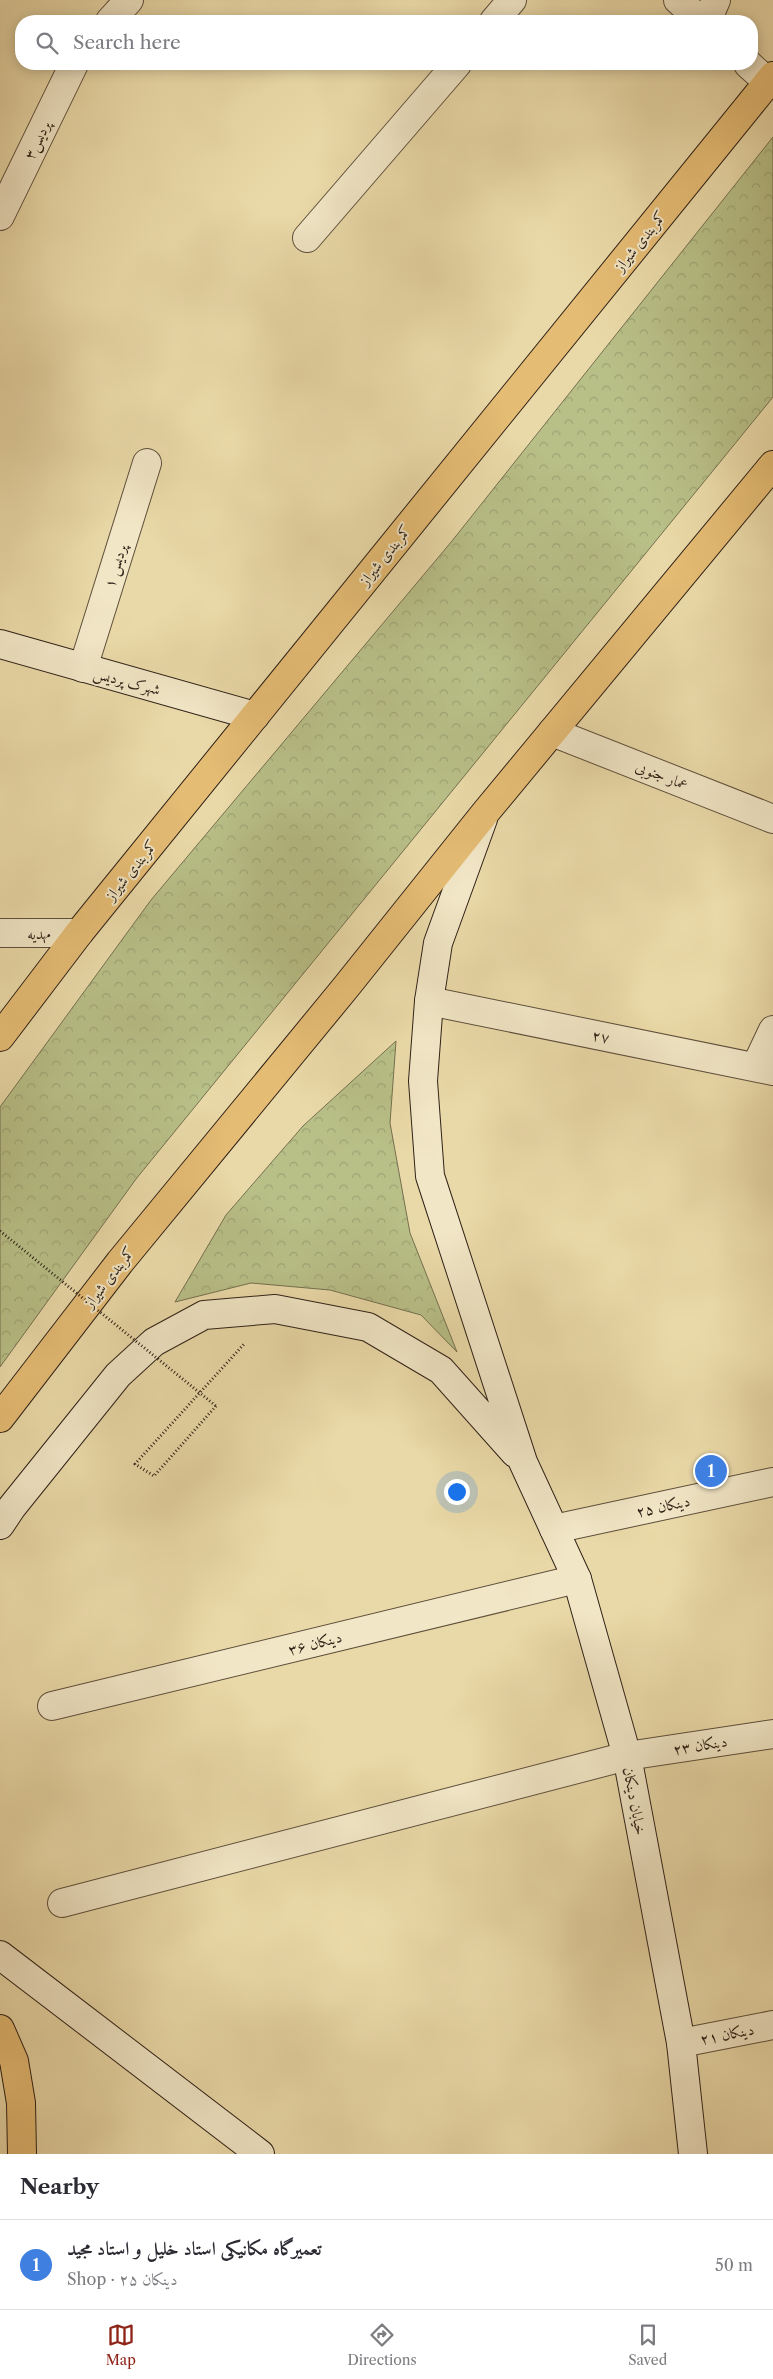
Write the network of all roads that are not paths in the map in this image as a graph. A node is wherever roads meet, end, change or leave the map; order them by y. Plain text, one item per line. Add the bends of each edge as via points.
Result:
1 (129, 0) edge
2 (512, 0) edge
3 (678, 0) edge
4 (716, 0) edge
5 (115, 15) edge
6 (499, 15) edge
7 (694, 15) edge
8 (710, 15) edge
9 (71, 70) edge
10 (452, 70) edge
11 (757, 70) edge
12 (771, 79) edge
13 (0, 216) edge
14 (307, 238) dead end
15 (147, 463) dead end
16 (773, 465) edge
17 (0, 644) edge
18 (83, 668) junction
19 (255, 716) junction
20 (552, 732) junction
21 (485, 813) junction
22 (773, 819) edge
23 (0, 933) edge
24 (79, 933) junction
25 (429, 1001) junction
26 (773, 1030) edge
27 (0, 1037) edge
28 (764, 1068) edge
29 (0, 1418) edge
30 (523, 1462) junction
31 (773, 1482) edge
32 (0, 1525) edge
33 (554, 1529) junction
34 (577, 1580) junction
35 (52, 1706) dead end
36 (773, 1734) edge
37 (627, 1756) junction
38 (62, 1903) dead end
39 (0, 1955) edge
40 (773, 2025) edge
41 (0, 2029) edge
42 (681, 2042) junction
43 (22, 2154) edge
44 (260, 2154) edge
45 (692, 2154) edge

1 - 5 street
2 - 6 street
3 - 7 street
4 - 8 street
9 - 13 street, پردیس۳
10 - 14 street
11 - 12 street
12 - 19 highway, کمربندی شیراز
15 - 18 street, پردیس ۱
16 - 20 highway, کمربندی شیراز
17 - 18 street, شهرک پردیس
18 - 19 street, شهرک پردیس
19 - 24 highway, کمربندی شیراز
20 - 21 highway, کمربندی شیراز
20 - 22 street, عمار جنوبی
21 - 25 street via 438,943
21 - 29 highway, کمربندی شیراز via 120,1262
23 - 24 street, مهدیه
24 - 27 highway, کمربندی شیراز
25 - 28 street, ۲۷
25 - 30 street via 423,1082 430,1176
26 - 28 street
30 - 32 street via 441,1370 368,1327 275,1309 204,1315 154,1342 118,1375
30 - 33 street, خیابان دینکان
31 - 33 street, ۲۵ دینکان
33 - 34 street, خیابان دینکان
34 - 35 street, ۳۶ دینکان
34 - 37 street, خیابان دینکان
36 - 37 street, ۲۳ دینکان
37 - 38 street, ۲۳ دینکان
37 - 42 street, خیابان دینکان
39 - 44 street
40 - 42 street, ۲۱ دینکان
41 - 43 highway via 14,2061 21,2103
42 - 45 street, خیابان دینکان

